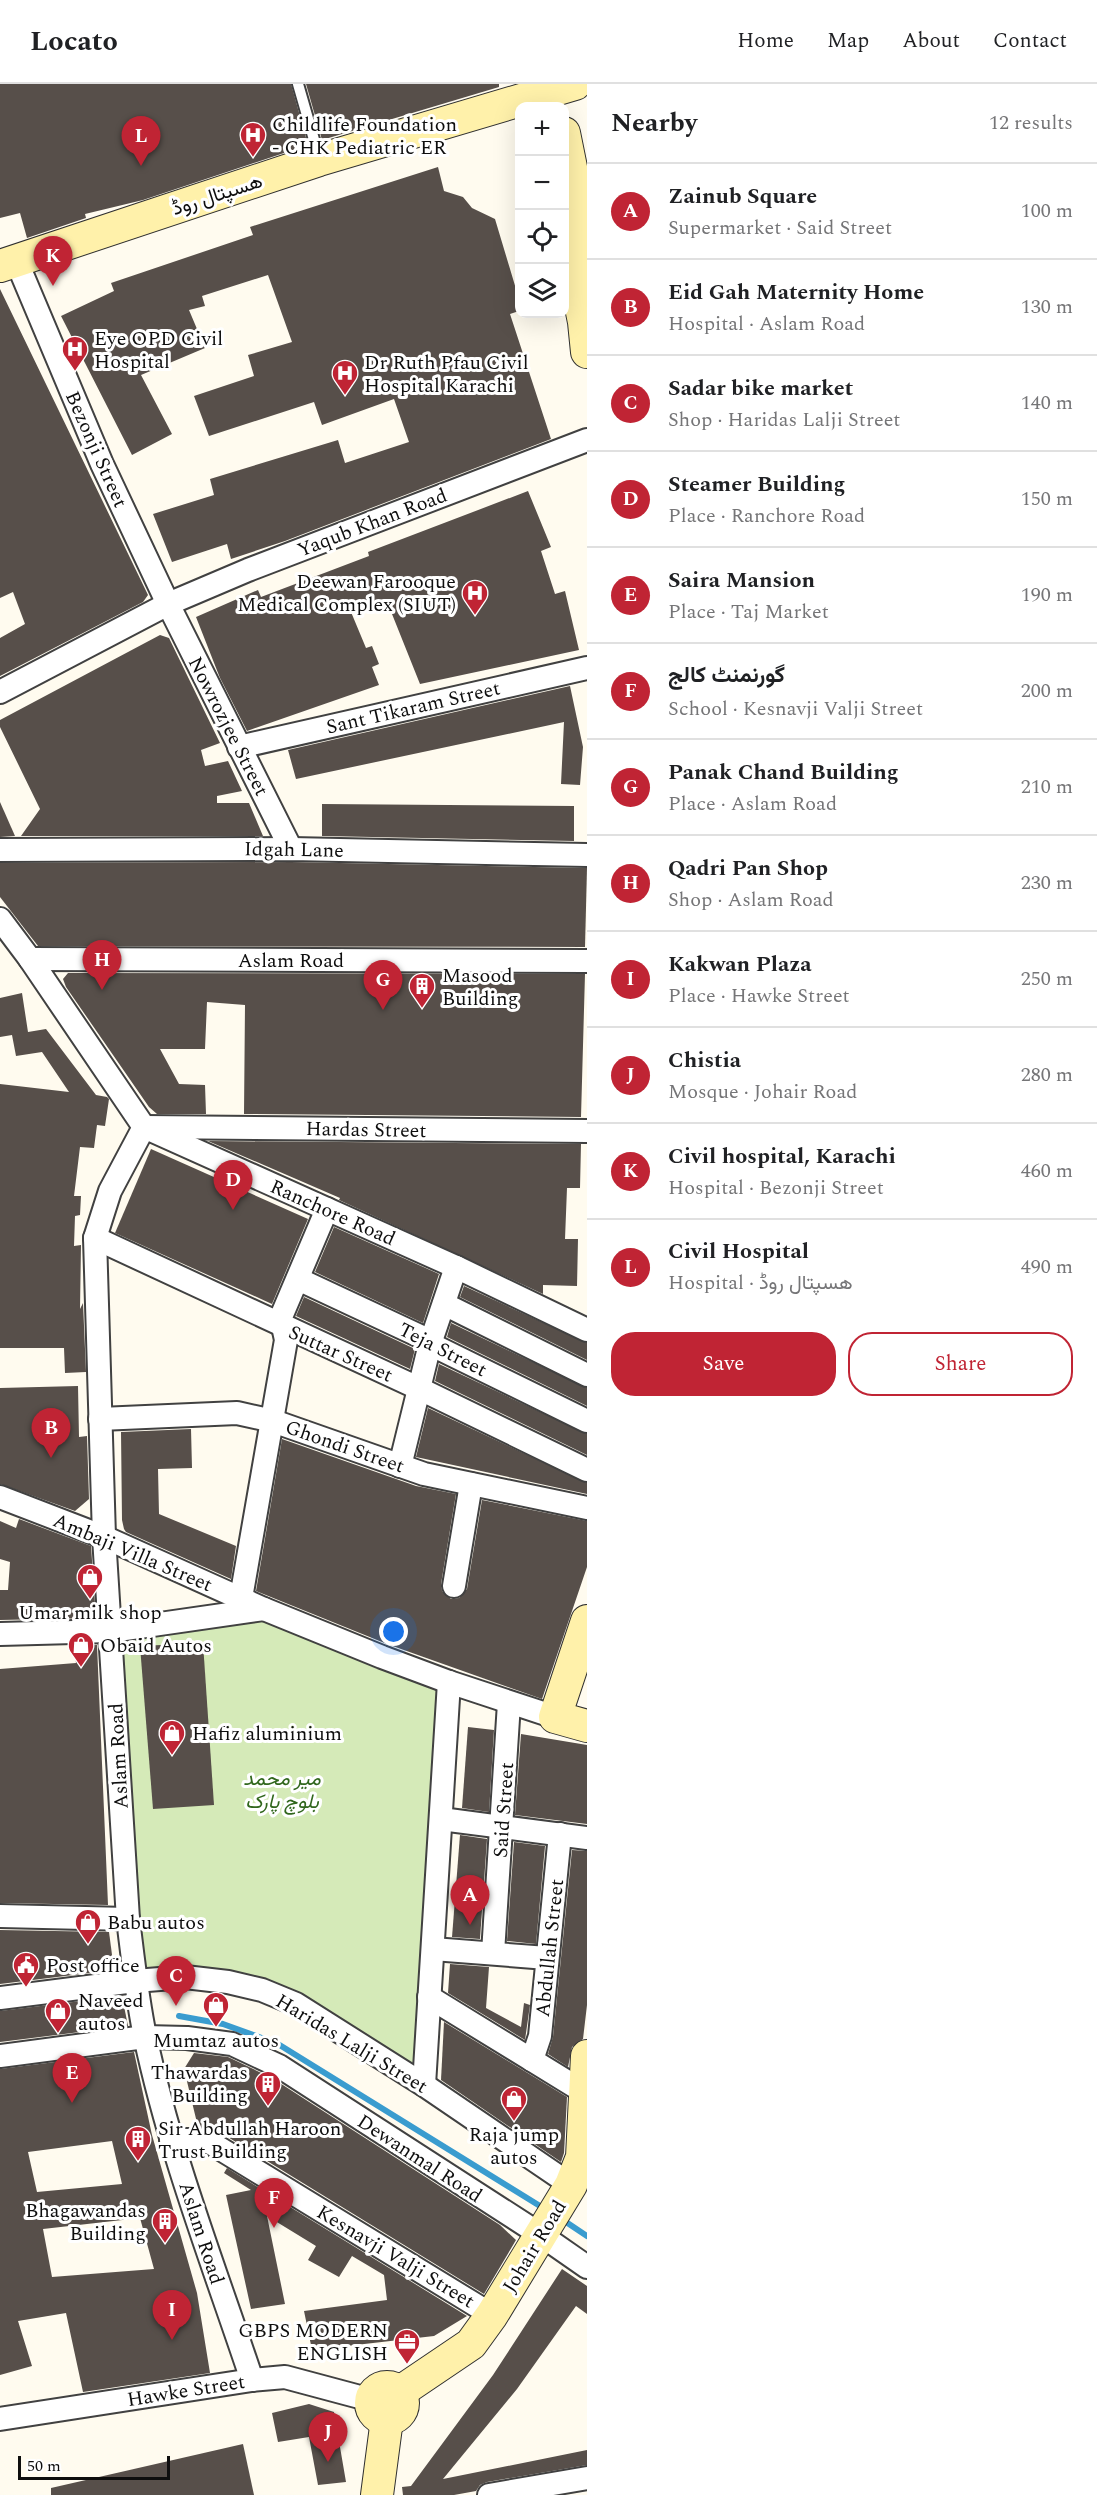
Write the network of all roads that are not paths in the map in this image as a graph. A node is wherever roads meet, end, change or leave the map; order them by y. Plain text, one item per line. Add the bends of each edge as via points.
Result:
1 (298, 84) edge
2 (552, 93) edge
3 (569, 156) edge
4 (319, 160) junction
5 (569, 247) edge
6 (587, 249) edge
7 (8, 263) edge
8 (587, 352) edge
9 (587, 440) edge
10 (168, 604) junction
11 (587, 668) edge
12 (0, 692) edge
13 (239, 747) junction
14 (291, 849) junction
15 (0, 850) edge
16 (587, 855) edge
17 (0, 919) edge
18 (30, 958) junction
19 (587, 961) edge
20 (144, 1127) junction
21 (587, 1131) edge
22 (327, 1209) junction
23 (95, 1238) junction
24 (456, 1268) junction
25 (298, 1279) junction
26 (444, 1304) junction
27 (283, 1327) junction
28 (587, 1330) edge
29 (430, 1344) junction
30 (587, 1375) edge
31 (418, 1388) junction
32 (100, 1419) junction
33 (273, 1421) junction
34 (587, 1421) edge
35 (400, 1466) junction
36 (587, 1470) edge
37 (471, 1484) junction
38 (0, 1497) edge
39 (587, 1509) edge
40 (104, 1537) junction
41 (454, 1586) dead end
42 (241, 1599) junction
43 (264, 1609) junction
44 (111, 1631) junction
45 (0, 1634) edge
46 (585, 1637) edge
47 (449, 1682) junction
48 (509, 1703) junction
49 (555, 1717) junction
50 (587, 1726) edge
51 (441, 1819) junction
52 (502, 1827) junction
53 (560, 1834) junction
54 (587, 1838) edge
55 (0, 1916) edge
56 (128, 1919) junction
57 (433, 1949) junction
58 (493, 1953) junction
59 (548, 1959) junction
60 (135, 1981) junction
61 (429, 1997) junction
62 (0, 1998) edge
63 (145, 2037) junction
64 (0, 2056) edge
65 (587, 2056) edge
66 (532, 2060) junction
67 (424, 2085) junction
68 (584, 2092) junction
69 (171, 2140) junction
70 (582, 2164) edge
71 (541, 2235) junction
72 (587, 2267) edge
73 (492, 2315) junction
74 (252, 2380) junction
75 (386, 2404) junction
76 (0, 2419) edge
77 (587, 2478) edge
78 (377, 2495) edge
79 (489, 2495) edge

1 - 4 lane
2 - 4 street, ھسپتال روڈ
3 - 6 street
4 - 7 street, ھسپتال روڈ
5 - 8 street
7 - 10 street, Bezonji Street
9 - 10 street, Yaqub Khan Road
10 - 12 street, Yaqub Khan Road
10 - 13 street, Nowrozjee Street
11 - 13 street, Sant Tikaram Street
13 - 14 street, Nowrozjee Street
14 - 15 street, Idgah Lane
14 - 16 street, Idgah Lane
17 - 18 street
18 - 19 street, Aslam Road
18 - 20 street
20 - 21 street, Hardas Street
20 - 22 street, Ranchore Road
20 - 23 street, Aslam Road via 110,1191
22 - 24 street, Ranchore Road
22 - 25 street
23 - 27 street, Suttar Street
23 - 32 street, Aslam Road
24 - 26 street
24 - 28 street, Ranchore Road
25 - 27 street via 281,1317
25 - 29 street, Teja Street
26 - 29 street
26 - 30 street
27 - 31 street, Suttar Street
27 - 33 street via 286,1340
29 - 31 street
29 - 34 street, Teja Street
31 - 35 street
31 - 36 street, Suttar Street
32 - 33 street, Ghondi Street via 237,1413
32 - 40 street, Aslam Road
33 - 35 street, Ghondi Street
33 - 42 street
35 - 37 street, Ghondi Street
37 - 39 street, Ghondi Street
37 - 41 street
38 - 40 street, Ambaji Villa Street
40 - 42 street, Ambaji Villa Street
40 - 44 street, Aslam Road
42 - 43 street, Ambaji Villa Street
43 - 44 street, Ambaji Villa Street
43 - 47 street, Ambaji Villa Street
44 - 45 street, Ambaji Villa Street
44 - 56 street, Aslam Road
46 - 49 street
47 - 48 street, Ambaji Villa Street
47 - 51 street
48 - 49 street, Ambaji Villa Street
48 - 52 street, Said Street
49 - 50 street
51 - 52 street
51 - 57 street
52 - 53 street
52 - 58 street, Said Street
53 - 54 street
53 - 59 street, Abdullah Street
55 - 56 street
56 - 60 street, Aslam Road
57 - 58 street
57 - 61 street
58 - 59 street
59 - 66 street, Abdullah Street via 540,2036
60 - 62 street, Haridas Lalji Street
60 - 63 street, Aslam Road
60 - 67 street, Haridas Lalji Street via 184,1977 262,1990 296,2004
61 - 66 street
61 - 67 street
63 - 64 street, Dewanmal Road
63 - 69 street, Aslam Road
63 - 71 street, Dewanmal Road via 232,2044 279,2066
65 - 68 street, Johair Road
66 - 68 street
67 - 70 street, Haridas Lalji Street
68 - 70 street, Johair Road
69 - 73 street, Kesnavji Valji Street via 206,2140
69 - 74 street, Aslam Road
70 - 71 street, Johair Road
71 - 72 street, Dewanmal Road
71 - 73 street, Johair Road
73 - 75 street, Johair Road via 471,2344
74 - 75 street, Hawke Street via 285,2377
74 - 76 street, Hawke Street
75 - 78 street
77 - 79 street

